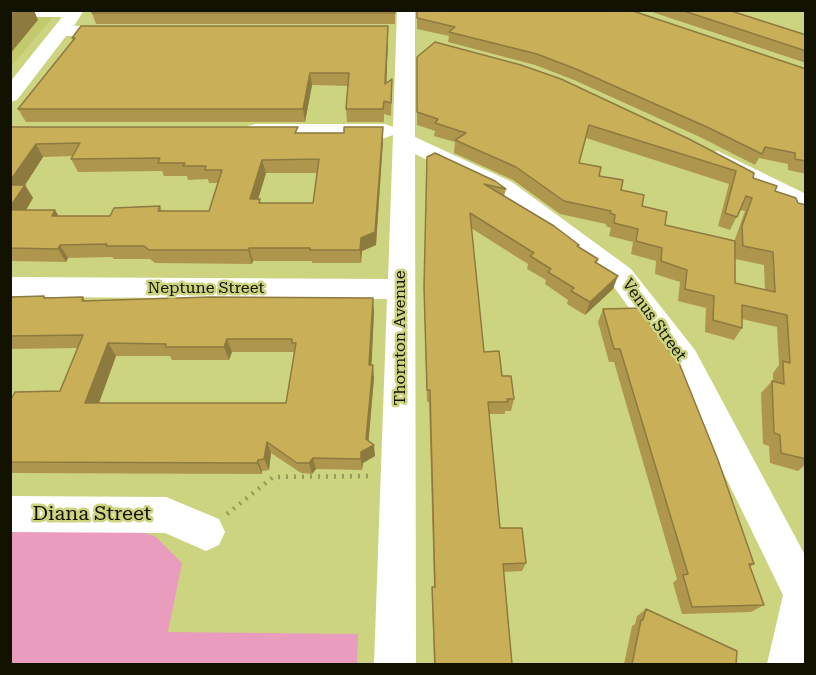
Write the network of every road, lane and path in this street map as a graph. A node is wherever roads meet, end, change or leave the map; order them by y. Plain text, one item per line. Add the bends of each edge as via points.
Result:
1 (34, 11) edge
2 (76, 11) edge
3 (10, 12) edge
4 (61, 31) junction
5 (132, 31) edge
6 (406, 31) edge
7 (10, 96) edge
8 (237, 131) edge
9 (403, 135) junction
10 (703, 150) edge
11 (806, 205) edge
12 (10, 287) edge
13 (400, 289) junction
14 (338, 476) dead end
15 (10, 514) edge
16 (206, 531) joint
17 (805, 592) edge
18 (395, 664) edge
19 (788, 664) edge

1 - 2 street
1 - 3 street
2 - 4 street
4 - 5 street
4 - 7 street
6 - 9 street, Thornton Avenue
8 - 9 street, Venus Street
9 - 13 street, Thornton Avenue
9 - 17 street, Venus Street via 503,187 621,276 684,359
10 - 11 street
12 - 13 street, Neptune Street
13 - 18 street, Thornton Avenue
14 - 16 path via 273,477
15 - 16 street, Diana Street via 166,515
17 - 19 street

